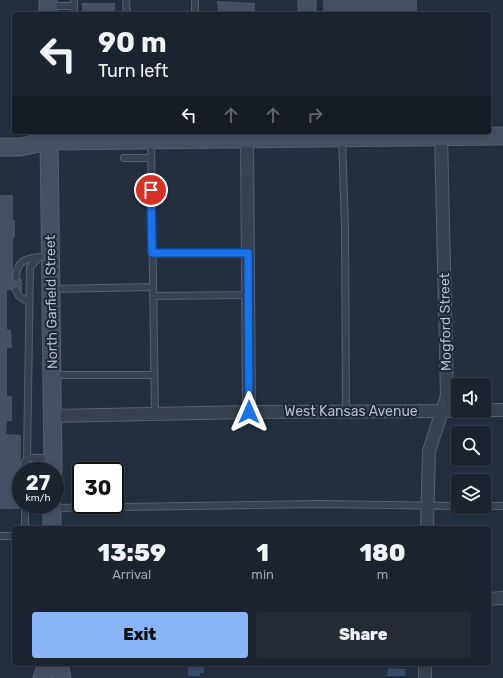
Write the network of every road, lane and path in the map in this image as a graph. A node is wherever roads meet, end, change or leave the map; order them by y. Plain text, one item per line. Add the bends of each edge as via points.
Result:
1 (126, 0) edge
2 (195, 0) edge
3 (307, 0) edge
4 (74, 3) edge
5 (48, 7) edge
6 (127, 12) edge
7 (195, 12) edge
8 (307, 12) edge
9 (308, 135) edge
10 (49, 136) edge
11 (170, 136) edge
12 (441, 136) junction
13 (503, 136) edge
14 (342, 137) junction
15 (247, 138) junction
16 (151, 139) junction
17 (0, 148) edge
18 (124, 158) dead end
19 (151, 158) junction
20 (152, 253) junction
21 (248, 253) junction
22 (45, 256) junction
23 (16, 278) dead end
24 (153, 287) junction
25 (51, 289) junction
26 (16, 290) dead end
27 (248, 295) junction
28 (153, 296) junction
29 (28, 302) junction
30 (52, 375) junction
31 (154, 375) junction
32 (491, 410) edge
33 (503, 410) edge
34 (346, 411) junction
35 (442, 411) junction
36 (451, 411) edge
37 (249, 412) junction
38 (155, 414) junction
39 (53, 416) junction
40 (27, 458) junction
41 (25, 462) edge
42 (44, 462) edge
43 (53, 462) edge
44 (64, 506) edge
45 (427, 506) junction
46 (451, 506) edge
47 (491, 506) edge
48 (503, 506) edge
49 (25, 514) edge
50 (52, 514) edge
51 (25, 526) edge
52 (52, 526) edge
53 (427, 526) edge
54 (0, 536) edge
55 (12, 536) edge
56 (503, 598) edge
57 (491, 599) edge
58 (46, 666) edge
59 (60, 666) edge
60 (425, 666) edge
61 (42, 678) edge
62 (62, 678) edge
63 (425, 678) edge

1 - 6 lane
2 - 7 lane
3 - 8 street
4 - 5 lane
9 - 14 street
9 - 15 street
10 - 16 street
10 - 17 street via 20,147
10 - 22 street, North Garfield Street
11 - 15 street
11 - 16 street
12 - 13 street
12 - 14 street
12 - 35 street, Mogford Street via 447,396
14 - 34 lane
15 - 21 street
16 - 19 lane
18 - 19 lane
19 - 20 lane
20 - 21 lane
20 - 24 lane
21 - 27 street
22 - 23 lane via 25,259 19,264
22 - 25 street, North Garfield Street
22 - 29 lane via 30,267
24 - 25 lane
24 - 28 lane
25 - 30 street, North Garfield Street
26 - 29 lane via 19,296
27 - 28 lane
27 - 37 street
28 - 31 lane
29 - 40 lane
30 - 31 lane
30 - 39 street, North Garfield Street
31 - 38 lane
32 - 33 street
34 - 35 street, West Kansas Avenue
34 - 37 street, West Kansas Avenue
35 - 36 street, West Kansas Avenue
35 - 45 street, Mogford Street via 429,451
37 - 38 street, West Kansas Avenue
38 - 39 street, West Kansas Avenue
39 - 43 street, North Garfield Street
40 - 41 lane
40 - 42 lane
44 - 45 lane
45 - 46 lane
45 - 53 street, Mogford Street
47 - 48 lane
49 - 51 lane
50 - 52 street
54 - 55 lane
56 - 57 street
58 - 61 street
59 - 62 street
60 - 63 street

